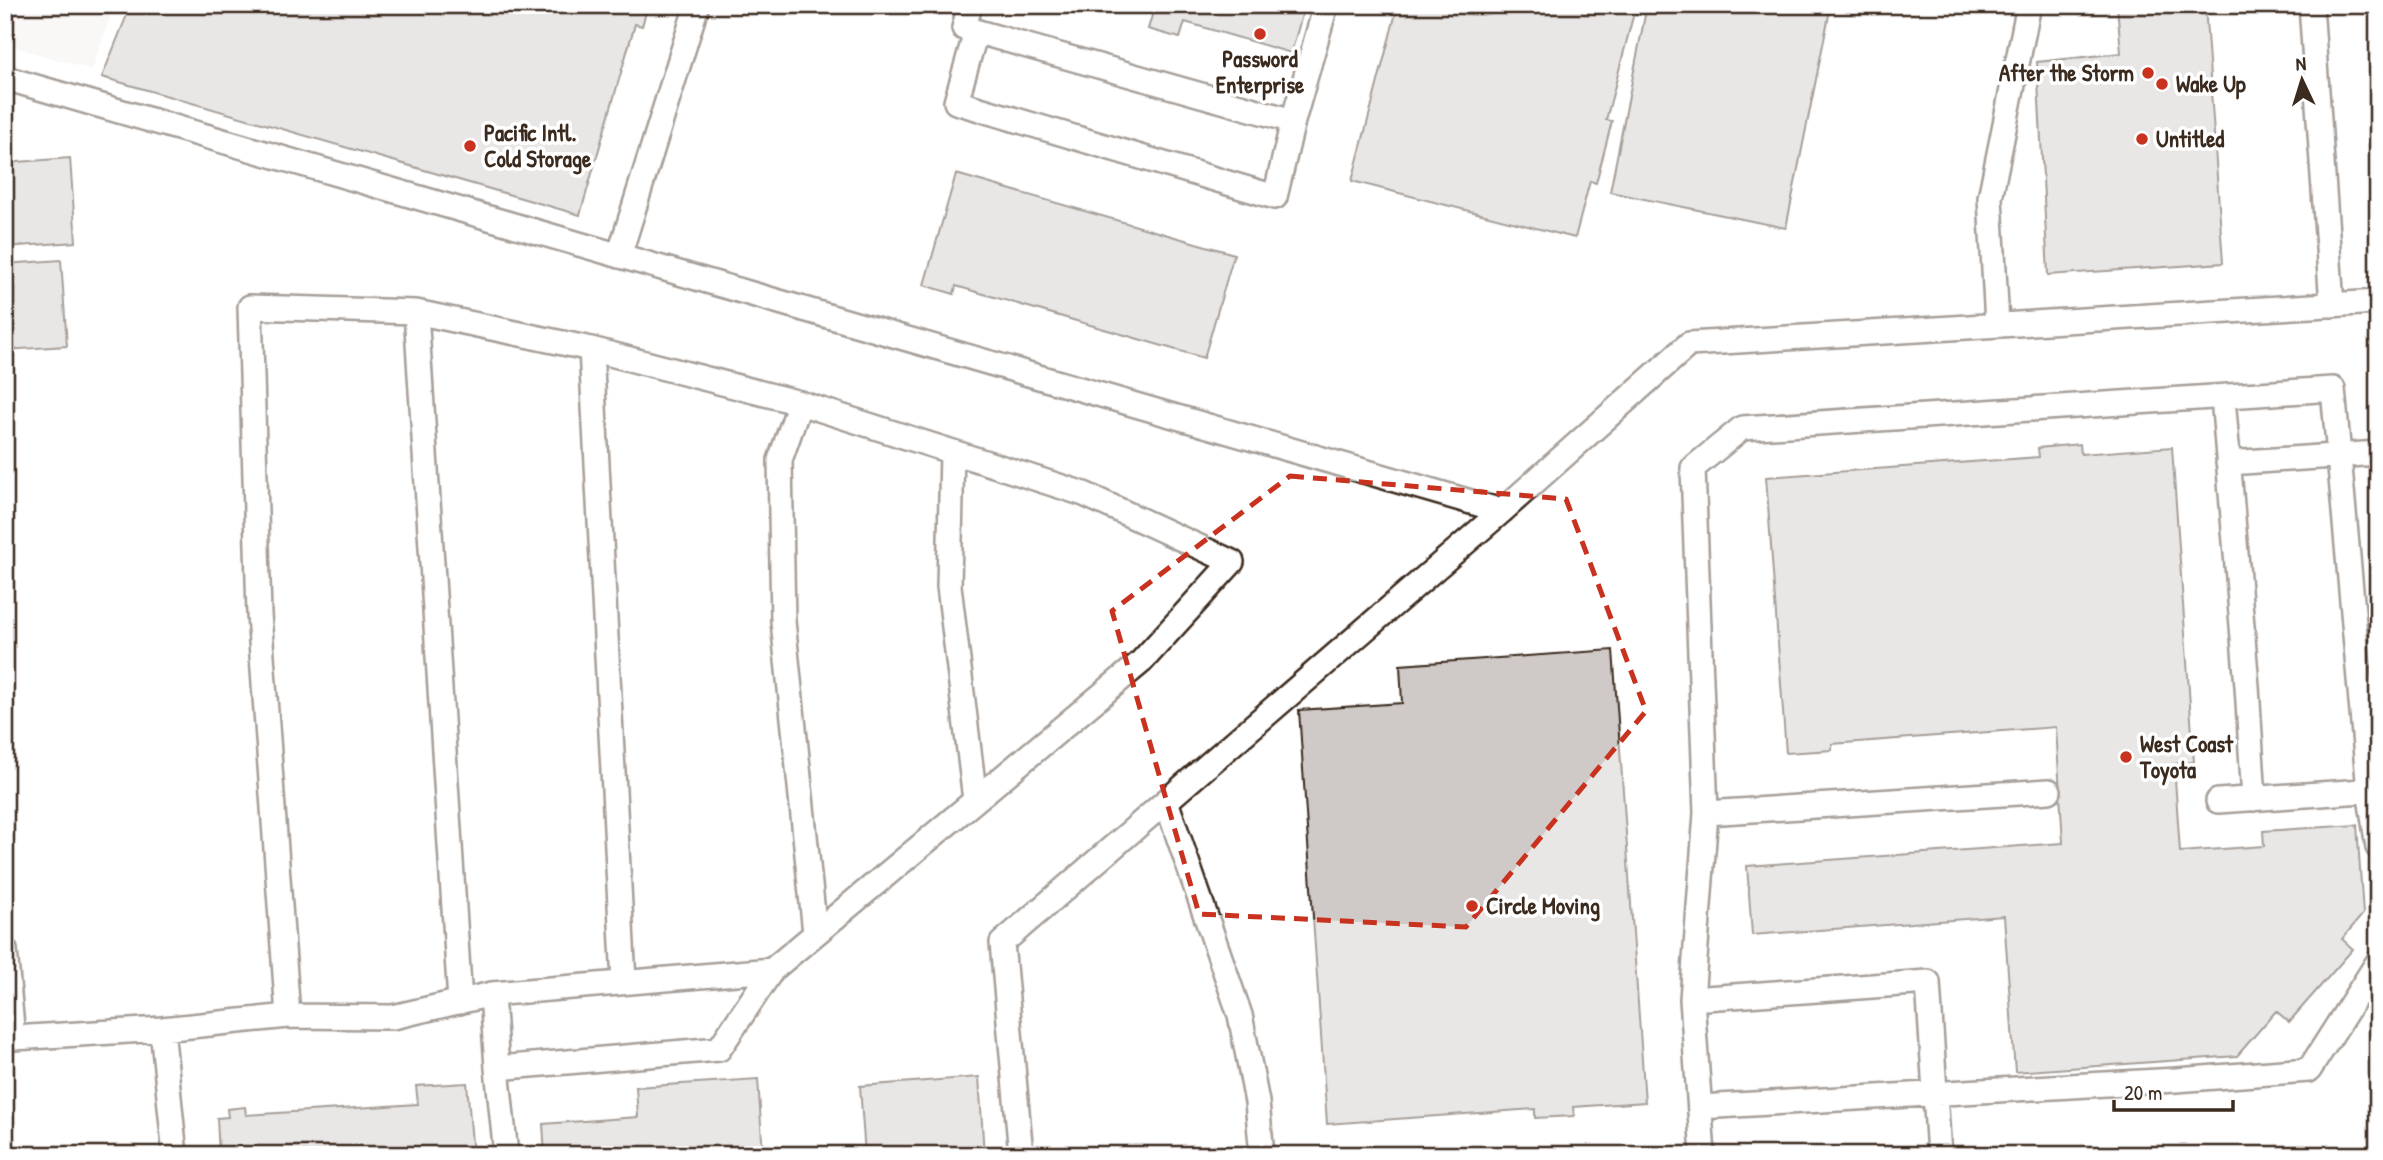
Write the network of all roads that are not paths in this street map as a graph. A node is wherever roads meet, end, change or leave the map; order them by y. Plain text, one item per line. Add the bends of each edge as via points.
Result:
1 (697, 5) edge
2 (970, 5) edge
3 (1326, 5) edge
4 (2029, 5) edge
5 (2311, 5) edge
6 (970, 30) junction
7 (5, 78) edge
8 (1293, 121) junction
9 (619, 256) junction
10 (2378, 302) edge
11 (2332, 305) junction
12 (416, 312) junction
13 (1997, 324) junction
14 (591, 349) junction
15 (2223, 397) junction
16 (800, 403) junction
17 (952, 452) junction
18 (2378, 453) edge
19 (2339, 456) junction
20 (2228, 463) junction
21 (1502, 511) junction
22 (2049, 791) dead end
23 (2373, 791) edge
24 (2254, 799) junction
25 (975, 800) junction
26 (1166, 801) junction
27 (2218, 802) dead end
28 (1706, 813) junction
29 (2378, 847) edge
30 (816, 933) junction
31 (5, 950) edge
32 (2378, 962) edge
33 (772, 970) junction
34 (624, 982) junction
35 (492, 994) junction
36 (1692, 999) junction
37 (460, 1002) junction
38 (288, 1016) junction
39 (162, 1029) junction
40 (497, 1068) junction
41 (1935, 1093) junction
42 (1700, 1107) junction
43 (175, 1155) edge
44 (506, 1155) edge
45 (1021, 1155) edge
46 (1262, 1155) edge
47 (1703, 1155) edge
48 (1939, 1155) edge

1 - 9 lane
2 - 6 lane
3 - 8 lane
4 - 13 lane via 1990,198
5 - 11 lane
6 - 8 lane
6 - 8 lane via 956,102 1275,197
7 - 9 lane
9 - 21 lane
10 - 11 lane
11 - 13 lane
12 - 14 lane
12 - 37 lane
12 - 38 lane via 250,307 259,614
13 - 21 lane via 1689,344
14 - 16 lane
14 - 34 lane
15 - 19 lane via 2333,389
15 - 20 lane
15 - 28 lane via 1742,428 1692,468
16 - 17 lane
16 - 30 lane via 780,460 783,621
17 - 25 lane via 949,586
17 - 25 lane via 1084,494 1232,562 1141,662
18 - 19 lane
19 - 20 lane
19 - 23 lane
20 - 24 lane
21 - 26 lane
22 - 28 lane
23 - 24 lane
23 - 29 lane
24 - 27 lane
25 - 30 lane
26 - 45 lane via 1002,943
26 - 46 lane via 1240,1015 1258,1102
28 - 36 lane
30 - 33 lane
31 - 39 lane via 13,1038
32 - 41 lane via 2309,1070
33 - 34 lane
33 - 40 lane via 719,1049
34 - 35 lane
35 - 37 lane
35 - 40 lane
36 - 41 lane via 1928,982
36 - 42 lane
37 - 38 lane via 393,1017
38 - 39 lane
39 - 43 lane
40 - 44 lane
41 - 42 lane
41 - 48 lane
42 - 47 lane

